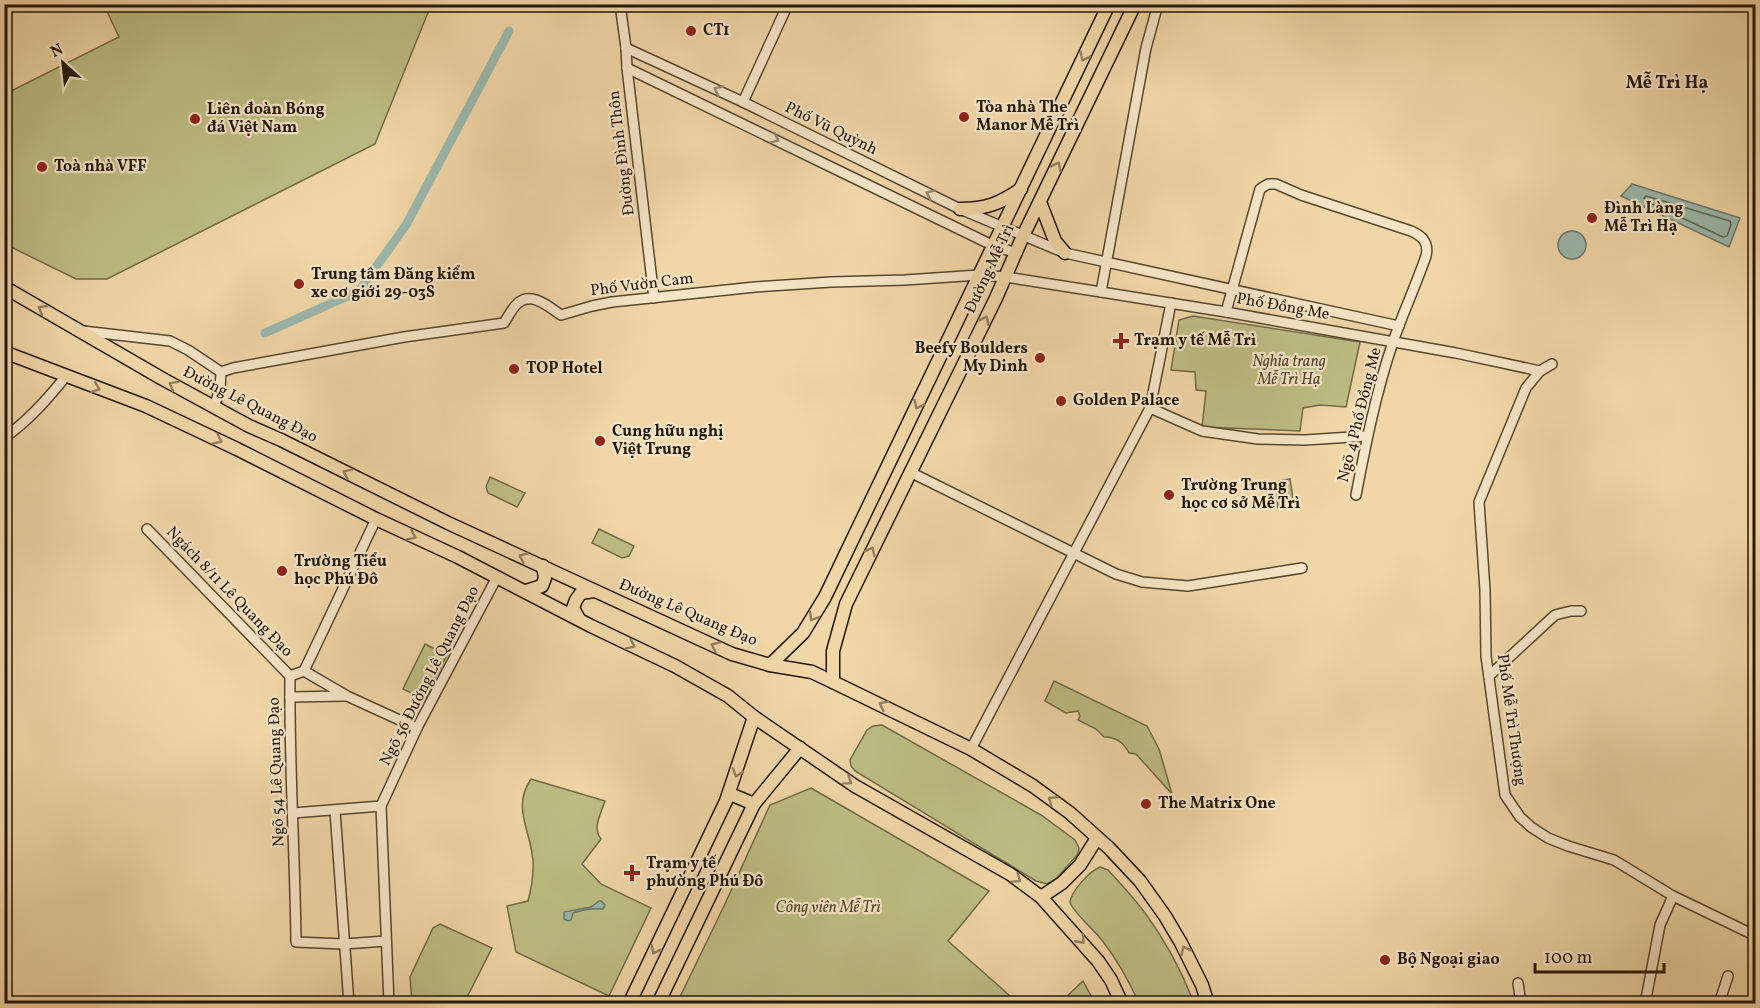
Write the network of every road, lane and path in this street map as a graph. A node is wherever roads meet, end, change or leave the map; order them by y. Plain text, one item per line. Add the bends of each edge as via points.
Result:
1 (620, 4) edge
2 (788, 4) edge
3 (1109, 4) edge
4 (1135, 4) edge
5 (1158, 4) edge
6 (626, 48) junction
7 (627, 68) junction
8 (742, 102) junction
9 (1022, 188) junction
10 (1040, 202) junction
11 (960, 209) junction
12 (1002, 228) junction
13 (1023, 236) junction
14 (994, 246) junction
15 (1017, 253) junction
16 (1065, 253) junction
17 (1107, 262) junction
18 (980, 275) junction
19 (1006, 277) junction
20 (4, 287) edge
21 (1232, 290) junction
22 (1101, 292) junction
23 (654, 298) junction
24 (1171, 303) junction
25 (1226, 312) junction
26 (1399, 326) junction
27 (80, 330) junction
28 (1393, 342) junction
29 (4, 352) edge
30 (1552, 364) dead end
31 (1540, 371) junction
32 (221, 372) junction
33 (66, 376) junction
34 (214, 407) junction
35 (1150, 408) junction
36 (1367, 436) junction
37 (4, 438) edge
38 (910, 472) junction
39 (1356, 495) dead end
40 (376, 519) junction
41 (147, 529) dead end
42 (1074, 552) junction
43 (543, 566) junction
44 (1302, 568) dead end
45 (497, 577) junction
46 (526, 591) junction
47 (595, 591) junction
48 (825, 597) junction
49 (845, 606) junction
50 (1581, 611) dead end
51 (579, 619) junction
52 (770, 665) junction
53 (304, 671) junction
54 (290, 676) junction
55 (1489, 676) junction
56 (833, 682) junction
57 (347, 696) junction
58 (290, 697) junction
59 (754, 717) junction
60 (417, 728) junction
61 (800, 748) junction
62 (971, 749) junction
63 (730, 794) junction
64 (754, 804) junction
65 (381, 806) junction
66 (335, 811) junction
67 (293, 813) junction
68 (1097, 838) junction
69 (1673, 896) junction
70 (1041, 897) junction
71 (1755, 936) edge
72 (386, 941) junction
73 (344, 944) junction
74 (1728, 976) dead end
75 (1518, 983) dead end
76 (349, 1004) edge
77 (389, 1004) edge
78 (629, 1004) edge
79 (658, 1004) edge
80 (1122, 1004) edge
81 (1208, 1004) edge
82 (1521, 1004) edge
83 (1645, 1004) edge
84 (1719, 1004) edge

1 - 6 street, Đường Đình Thôn
2 - 8 street
3 -> 9 main road, Đường Mễ Trì
10 -> 4 main road, Đường Mễ Trì
5 - 17 street via 1146,48
6 - 7 street, Đường Đình Thôn
8 -> 6 street, Phố Vũ Quỳnh
7 -> 14 street, Phố Vũ Quỳnh
7 - 23 street, Đường Đình Thôn
11 -> 8 street, Phố Vũ Quỳnh
9 - 11 main road via 992,206
9 - 12 main road, Đường Mễ Trì
10 - 13 main road, Đường Mễ Trì
10 - 16 main road via 1055,241
11 - 12 street, Phố Vũ Quỳnh
12 - 13 street, Phố Vũ Quỳnh
12 - 14 main road, Đường Mễ Trì
13 - 15 main road, Đường Mễ Trì
13 - 16 street, Phố Đồng Me
14 - 15 street
14 - 18 main road, Đường Mễ Trì
15 - 19 main road, Đường Mễ Trì
16 - 17 street, Phố Đồng Me
17 - 21 street, Phố Đồng Me
17 - 22 street
18 - 19 street, Phố Vườn Cam
18 - 23 street, Phố Vườn Cam via 755,287
18 -> 48 main road, Đường Mễ Trì
19 - 22 street, Phố Đồng Me
38 -> 19 main road, Đường Mễ Trì
27 -> 20 main road, Đường Lê Quang Đạo
21 - 25 street
21 - 26 street, Phố Đồng Me
21 - 26 street, Ngõ 4 Phố Đồng Me via 1260,189 1276,184 1424,239 1427,251
22 - 24 street, Phố Đồng Me
23 - 32 street, Phố Vườn Cam via 612,302 561,315 537,299 525,299 518,302 504,323
24 - 25 street, Phố Đồng Me
24 - 35 street
25 - 28 street, Phố Đồng Me
26 - 28 street, Ngõ 4 Phố Đồng Me
27 - 32 street via 170,341
34 -> 27 main road, Đường Lê Quang Đạo
28 - 31 street, Phố Đồng Me
28 - 36 street, Ngõ 4 Phố Đồng Me
29 - 33 main road
30 - 31 street
31 - 55 street, Phố Mễ Trì Thượng via 1526,388 1479,502
32 - 34 street
33 - 37 street via 41,407
33 -> 40 main road via 146,406
43 -> 34 main road, Đường Lê Quang Đạo
35 - 36 street via 1202,431 1258,439
35 - 42 street
36 - 39 street, Ngõ 4 Phố Đồng Me
38 - 42 street
49 -> 38 main road, Đường Mễ Trì
40 -> 45 main road
40 - 53 street
41 - 54 street, Ngách 8/11 Lê Quang Đạo
42 - 44 street via 1116,574 1142,582 1188,585
42 - 62 street
43 - 46 main road via 542,586
43 - 47 main road, Đường Lê Quang Đạo
45 - 46 main road
45 - 60 street, Ngõ 56 Đường Lê Quang Đạo
46 - 51 main road
47 - 51 main road via 581,593 576,600 573,608
52 -> 47 main road, Đường Lê Quang Đạo via 732,654
48 - 49 main road
48 -> 52 main road, Đường Mễ Trì via 803,633
49 - 56 main road, Đường Mễ Trì via 833,651
50 - 55 street via 1555,615
51 -> 59 main road via 675,666 728,696
52 - 56 main road, Đường Lê Quang Đạo via 812,672
53 - 54 street, Ngõ 54 Lê Quang Đạo
53 - 57 street
54 - 58 street, Ngõ 54 Lê Quang Đạo
55 - 69 street, Phố Mễ Trì Thượng via 1505,795 1520,817 1548,838 1614,860
62 -> 56 main road, Đường Lê Quang Đạo
57 - 58 street
57 - 60 street
58 - 67 street, Ngõ 54 Lê Quang Đạo
59 - 61 main road
59 -> 63 main road
60 - 65 street, Ngõ 56 Đường Lê Quang Đạo
61 - 64 main road
61 -> 70 main road via 855,786 1010,874
68 -> 62 main road, Đường Lê Quang Đạo via 1033,786
63 - 64 main road
63 -> 78 main road
64 - 79 main road
65 - 66 street
65 - 72 street, Ngõ 56 Đường Lê Quang Đạo
66 - 67 street
66 - 73 street
67 - 73 street, Ngõ 54 Lê Quang Đạo via 296,942
68 - 70 main road via 1080,865
81 -> 68 main road, Đường Lê Quang Đạo via 1192,964 1165,916 1135,875
69 - 71 street, Phố Mễ Trì Thượng
69 - 83 street via 1660,925
70 -> 80 main road via 1098,961
72 - 73 street
72 - 77 street, Ngõ 56 Đường Lê Quang Đạo
73 - 76 street
74 - 84 street
75 - 82 street

